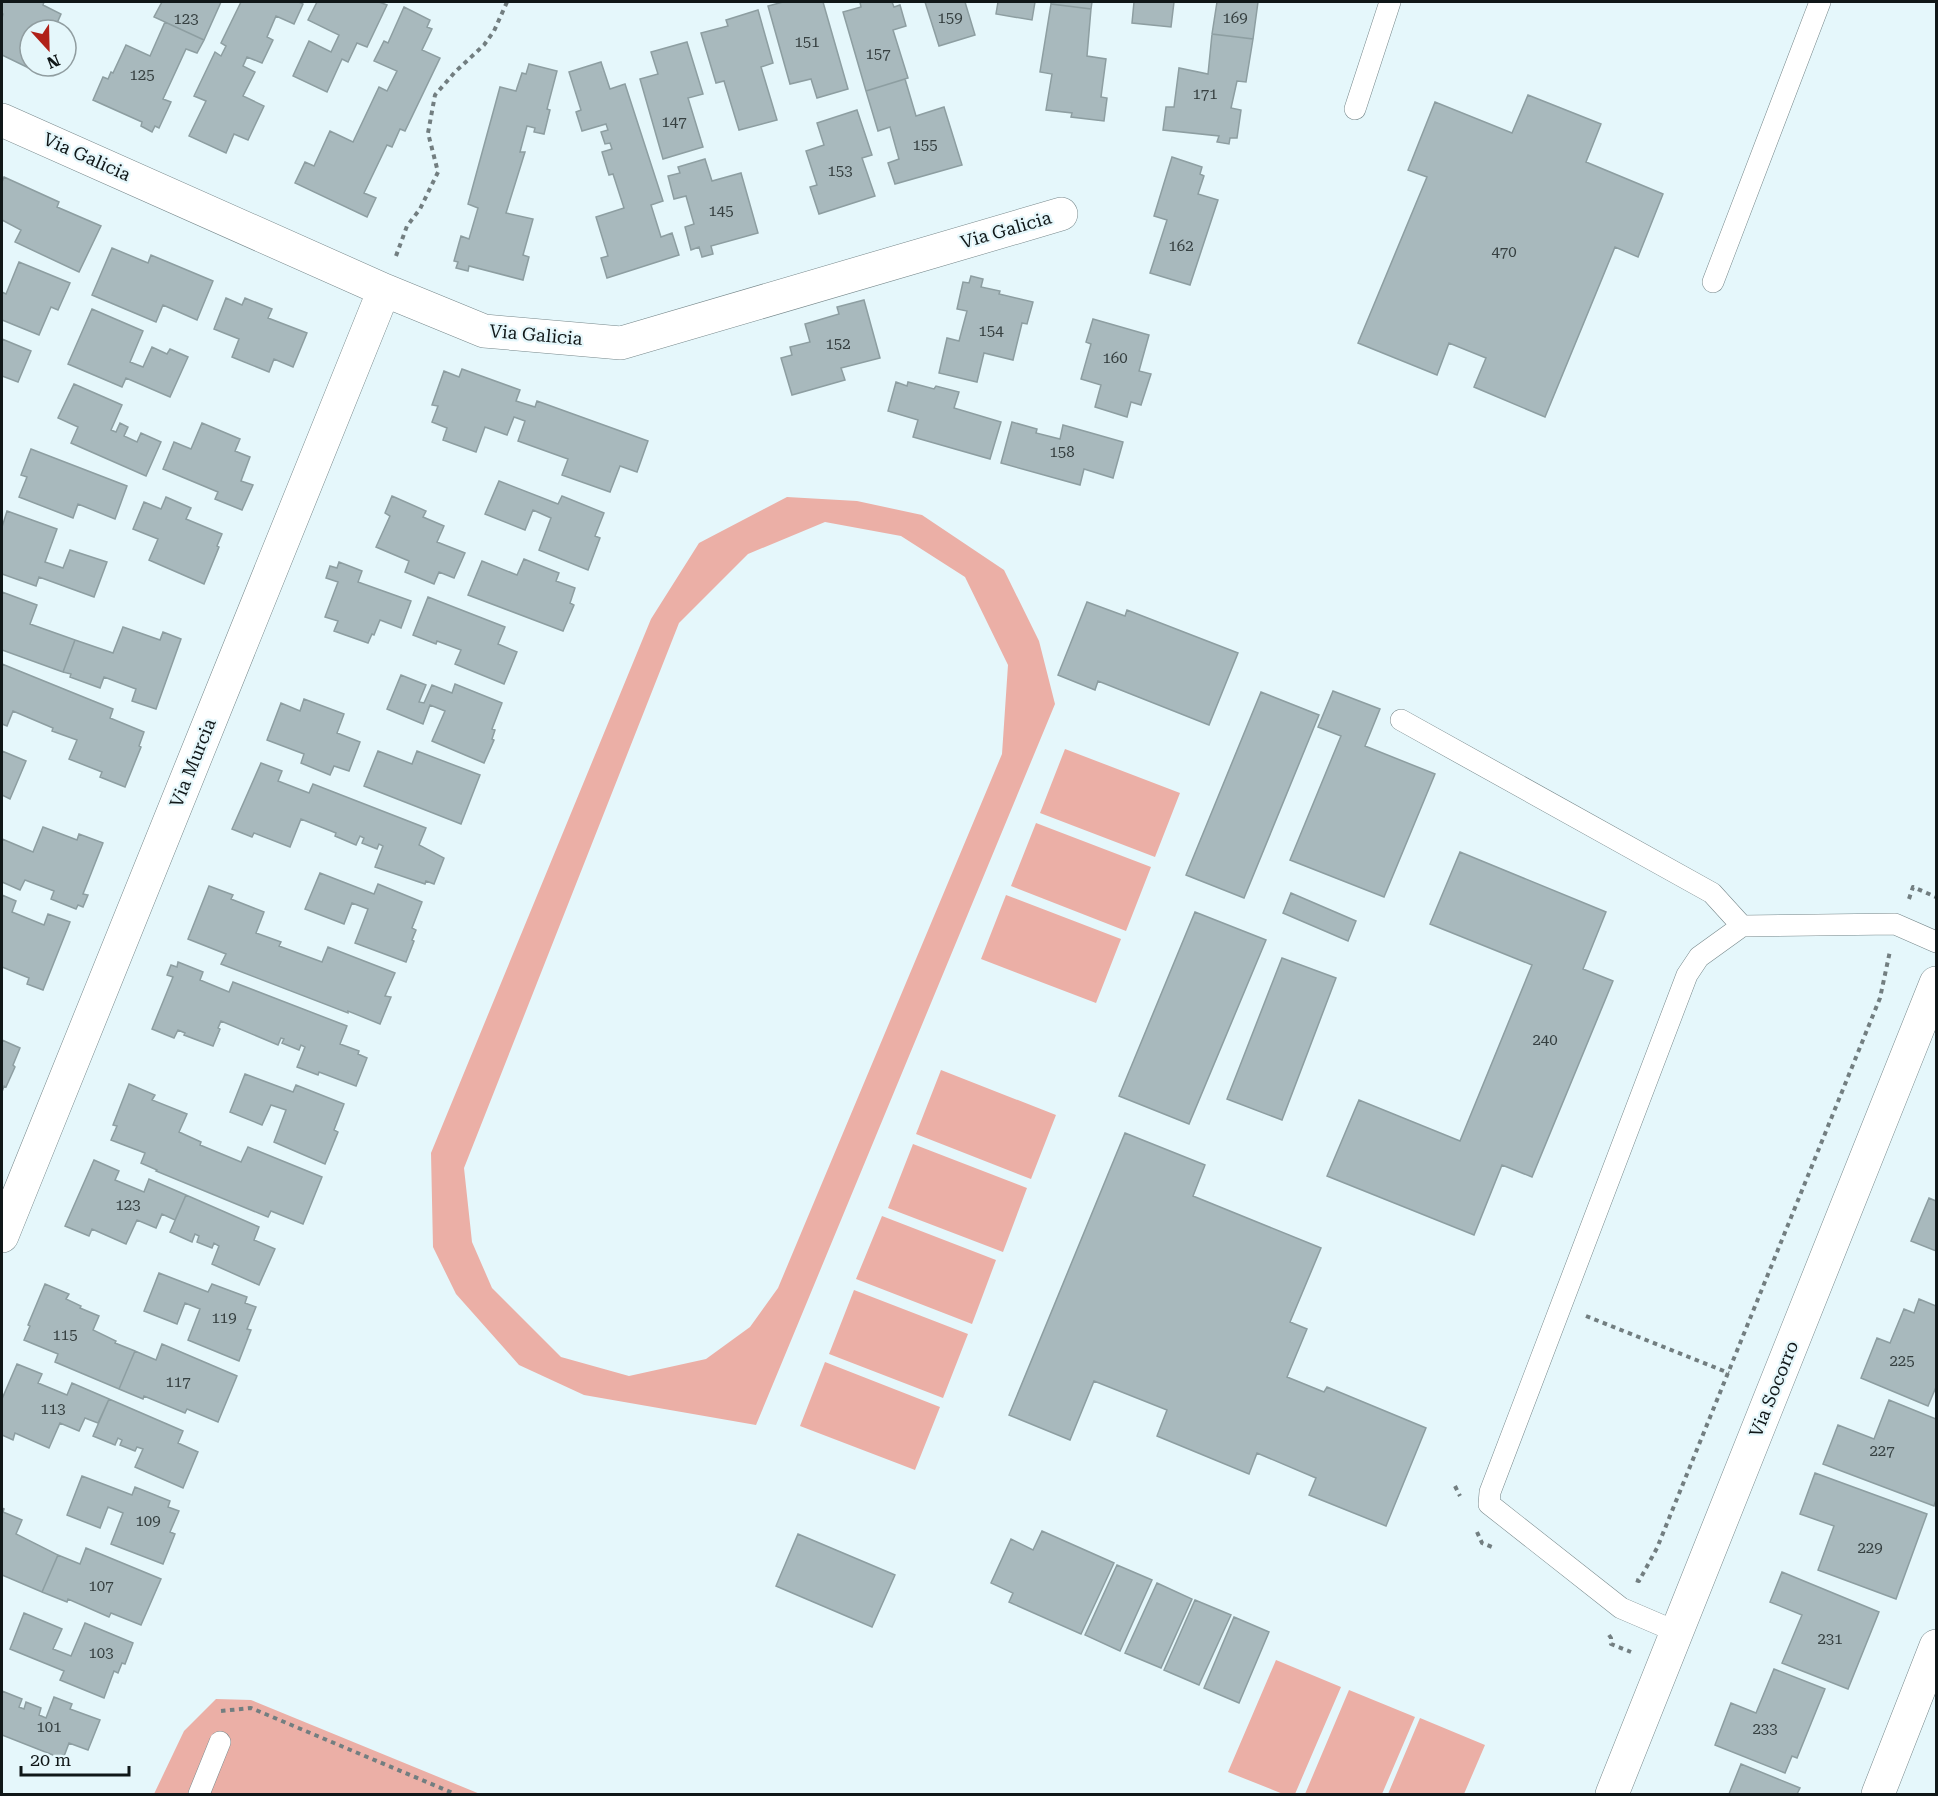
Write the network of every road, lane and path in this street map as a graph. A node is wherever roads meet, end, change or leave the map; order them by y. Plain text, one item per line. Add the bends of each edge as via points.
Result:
1 (507, 2) edge
2 (1390, 2) edge
3 (1820, 2) edge
4 (1355, 109) dead end
5 (2, 120) edge
6 (1061, 214) dead end
7 (1713, 282) dead end
8 (384, 290) junction
9 (1401, 720) dead end
10 (1936, 897) edge
11 (1742, 926) junction
12 (1900, 926) junction
13 (1936, 942) edge
14 (1936, 983) edge
15 (2, 1236) edge
16 (1561, 1306) junction
17 (1729, 1373) junction
18 (1455, 1486) dead end
19 (1464, 1503) dead end
20 (1476, 1528) dead end
21 (1499, 1552) dead end
22 (1615, 1604) junction
23 (1677, 1632) junction
24 (1936, 1646) edge
25 (216, 1712) dead end
26 (220, 1742) dead end
27 (199, 1794) edge
28 (455, 1794) edge
29 (1612, 1794) edge
30 (1878, 1794) edge

1 - 8 path via 484,45 435,95 428,133 438,172 407,226
2 - 4 lane
3 - 7 lane
5 - 8 street, Via Galicia
6 - 8 street, Via Galicia via 621,343 484,331
8 - 15 street, Via Murcia
9 - 11 lane via 1712,893
10 - 12 path via 1913,886
11 - 12 lane
11 - 16 lane via 1699,957 1687,975
12 - 13 lane
12 - 17 path via 1888,955 1880,998
14 - 23 street, Via Socorro
16 - 17 path
16 - 22 lane via 1490,1492 1490,1504
17 - 22 path via 1657,1548 1639,1581 1626,1579
18 - 19 path
20 - 21 path via 1482,1543
22 - 23 lane
23 - 29 street, Via Socorro
24 - 30 street
25 - 28 path via 251,1708
26 - 27 lane

